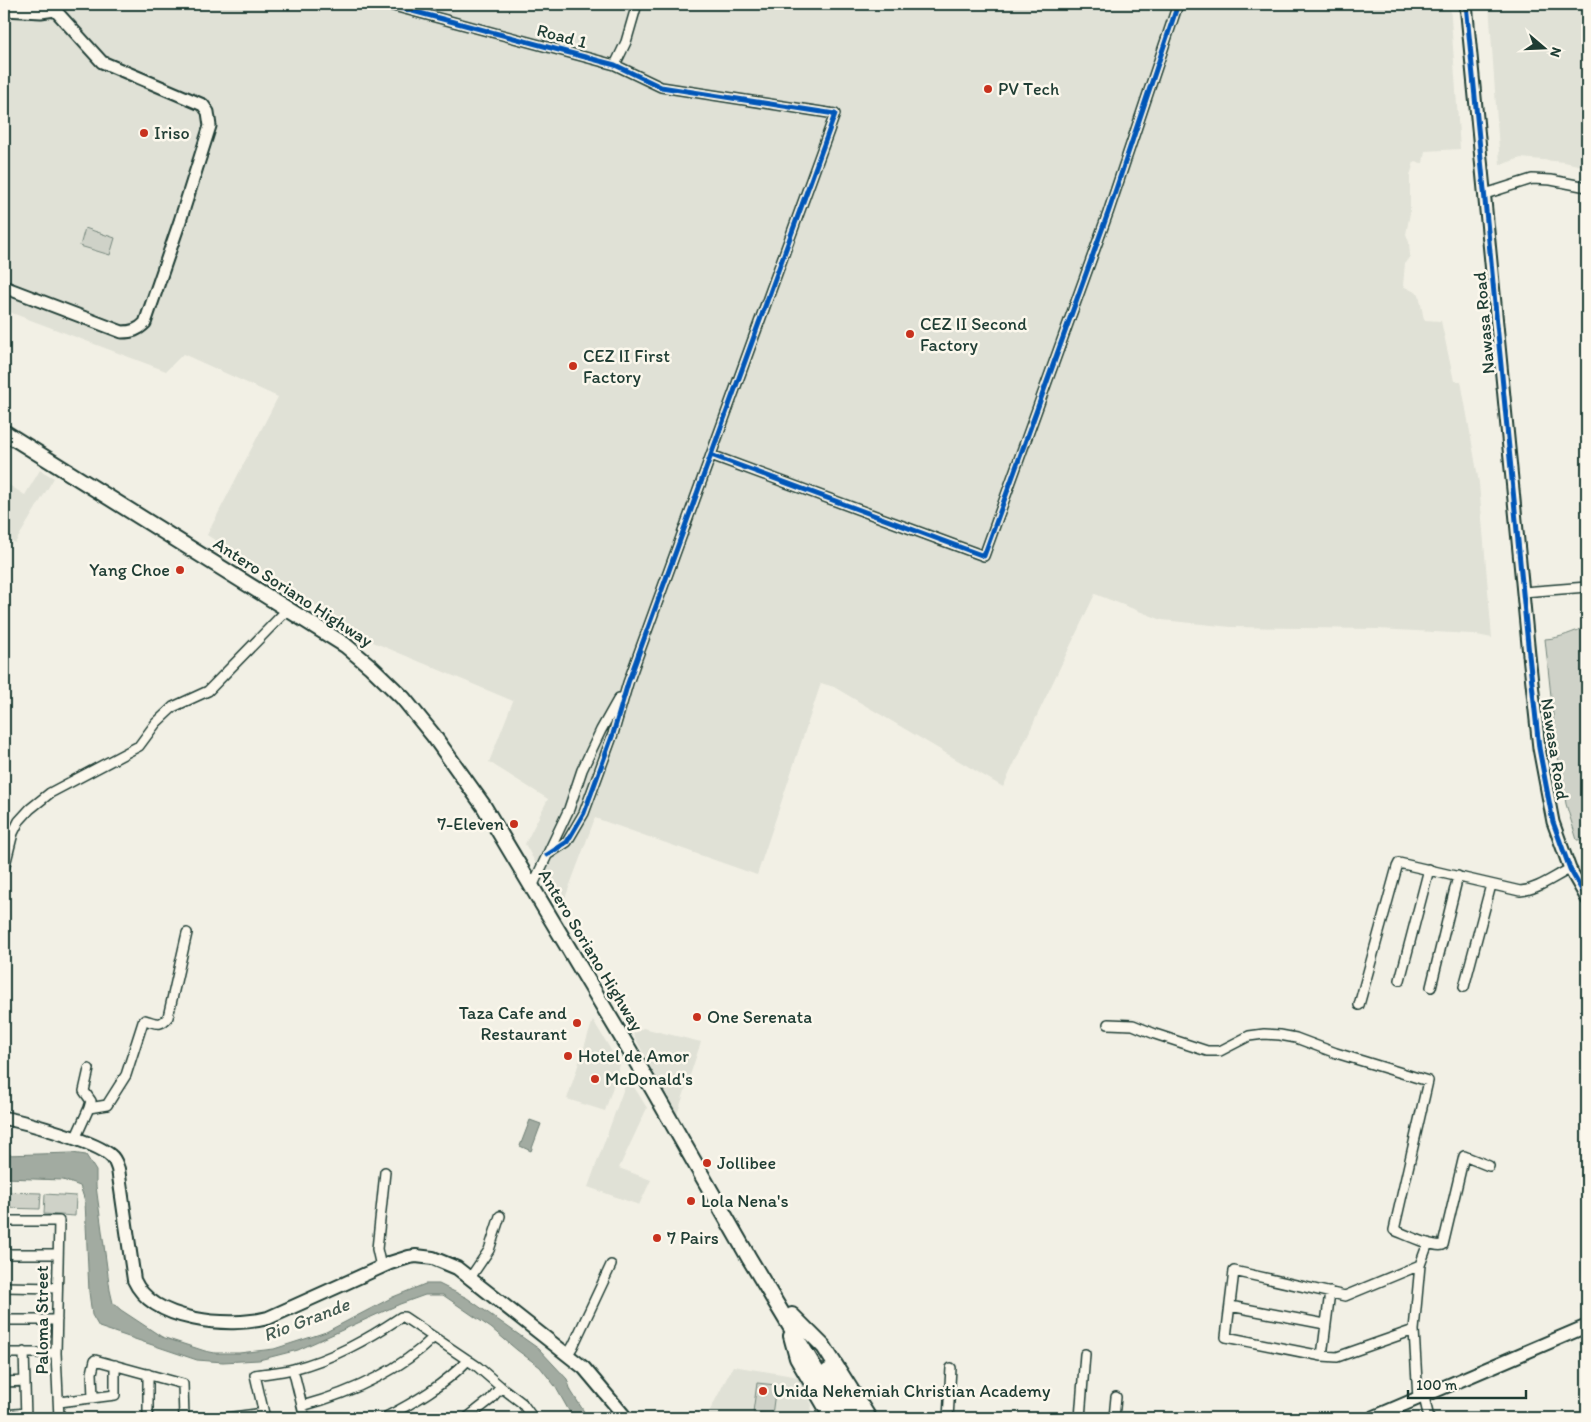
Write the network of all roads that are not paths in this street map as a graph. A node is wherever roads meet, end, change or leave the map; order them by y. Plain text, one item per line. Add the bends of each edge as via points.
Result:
1 (386, 4) edge
2 (637, 4) edge
3 (1178, 4) edge
4 (1466, 4) edge
5 (56, 7) edge
6 (4, 10) edge
7 (615, 65) junction
8 (1587, 187) edge
9 (1485, 194) junction
10 (4, 287) edge
11 (4, 432) edge
12 (711, 455) junction
13 (1587, 586) edge
14 (1523, 592) junction
15 (288, 609) junction
16 (628, 682) junction
17 (547, 855) junction
18 (1570, 868) junction
19 (4, 869) edge
20 (1429, 869) junction
21 (1458, 876) junction
22 (1491, 885) junction
23 (532, 887) junction
24 (1587, 899) edge
25 (188, 933) dead end
26 (1400, 980) dead end
27 (1430, 987) dead end
28 (1464, 987) dead end
29 (1359, 1004) dead end
30 (1108, 1024) dead end
31 (89, 1069) dead end
32 (89, 1108) junction
33 (4, 1118) edge
34 (75, 1139) junction
35 (1489, 1166) dead end
36 (385, 1172) dead end
37 (500, 1216) dead end
38 (4, 1221) edge
39 (1428, 1243) junction
40 (4, 1254) edge
41 (58, 1254) junction
42 (611, 1265) dead end
43 (1420, 1265) junction
44 (380, 1267) junction
45 (470, 1278) junction
46 (4, 1287) edge
47 (57, 1288) junction
48 (1330, 1292) junction
49 (1230, 1306) junction
50 (789, 1317) junction
51 (4, 1320) edge
52 (57, 1320) junction
53 (1325, 1324) junction
54 (1587, 1326) edge
55 (1414, 1330) junction
56 (434, 1337) junction
57 (24, 1352) junction
58 (4, 1353) edge
59 (56, 1353) junction
60 (568, 1354) junction
61 (1086, 1354) dead end
62 (1322, 1356) junction
63 (468, 1360) junction
64 (115, 1365) junction
65 (951, 1368) dead end
66 (293, 1369) junction
67 (148, 1374) junction
68 (25, 1381) junction
69 (4, 1382) edge
70 (501, 1387) junction
71 (1116, 1397) dead end
72 (93, 1398) junction
73 (1421, 1398) junction
74 (59, 1402) junction
75 (302, 1406) junction
76 (4, 1415) edge
77 (26, 1416) edge
78 (265, 1416) edge
79 (528, 1416) edge
80 (59, 1418) edge
81 (148, 1418) edge
82 (184, 1418) edge
83 (225, 1418) edge
84 (305, 1418) edge
85 (384, 1418) edge
86 (467, 1418) edge
87 (626, 1418) edge
88 (832, 1418) edge
89 (845, 1418) edge
90 (857, 1418) edge
91 (869, 1418) edge
92 (948, 1418) edge
93 (1080, 1418) edge
94 (1114, 1418) edge
95 (1372, 1418) edge
96 (1429, 1418) edge

1 - 7 street, Road 1
2 - 7 street via 626,42
3 - 12 street via 1108,213 984,556
4 - 9 street, Nawasa Road
5 - 6 street via 41,12
5 - 10 street via 102,62 203,105 208,112 210,126 145,323 140,327 122,332
7 - 12 street, Road 1 via 661,87 835,114
8 - 9 street via 1532,179
9 - 14 street, Nawasa Road
11 - 15 main road, Antero Soriano Highway
12 - 16 street
13 - 14 street
14 - 18 street, Nawasa Road via 1539,748 1553,822
15 - 19 street via 208,691 173,707 156,723 140,746 50,793 30,809 13,832
15 - 23 main road, Antero Soriano Highway via 345,645 403,698 463,776
16 - 17 street via 582,770 569,809
16 - 17 street via 584,813 567,842
17 - 23 street
18 - 22 street via 1525,890
18 - 24 street, Nawasa Road
20 - 21 street
20 - 26 street
20 - 29 street via 1403,863 1397,867
21 - 22 street
21 - 27 street
22 - 28 street
23 - 50 main road, Antero Soriano Highway via 749,1258
25 - 32 street via 168,1017 164,1023 143,1022 120,1086 108,1105
30 - 39 street via 1133,1025 1220,1051 1250,1036 1280,1034 1428,1081 1394,1230
31 - 32 street via 84,1091 91,1101
32 - 34 street
33 - 34 main road
34 - 44 main road via 99,1147 116,1162 134,1280 144,1295 174,1313 215,1321 268,1318
35 - 39 street via 1464,1156 1444,1243 1439,1246
36 - 44 street via 377,1249
37 - 45 street via 489,1250
38 - 41 street, Paloma Street via 59,1221
39 - 43 street
40 - 41 street
41 - 47 street, Paloma Street
42 - 60 street
43 - 48 street via 1345,1296
43 - 55 street
44 - 45 main road via 408,1257 424,1257 448,1263
45 - 60 main road
46 - 47 street
47 - 52 street, Paloma Street
48 - 49 street via 1234,1271
48 - 53 street
49 - 53 street
49 - 62 street via 1226,1337
50 - 88 main road via 797,1358
50 - 89 main road, Antero Soriano Highway
50 - 90 main road, Antero Soriano Highway
50 - 91 main road via 824,1347
51 - 52 street
52 - 59 street, Paloma Street
53 - 62 street
54 - 73 main road
55 - 62 street via 1337,1357
55 - 73 street
56 - 63 street
56 - 66 street via 401,1317 350,1348
56 - 75 street via 416,1353 370,1381 342,1394
57 - 58 street
57 - 59 street
57 - 68 street
59 - 74 street, Paloma Street
60 - 87 main road via 587,1371
61 - 93 street
63 - 70 street
63 - 85 street via 443,1383
64 - 67 street
64 - 72 street via 115,1395
64 - 72 street via 95,1360
65 - 92 street
66 - 75 street
66 - 78 street via 255,1375
67 - 81 street
67 - 82 street via 183,1384
68 - 69 street
68 - 77 street
70 - 79 street via 522,1403
70 - 86 street
71 - 94 street
72 - 74 street
73 - 95 main road
73 - 96 street
74 - 80 street, Paloma Street
75 - 84 street
76 - 77 street
78 - 83 street

